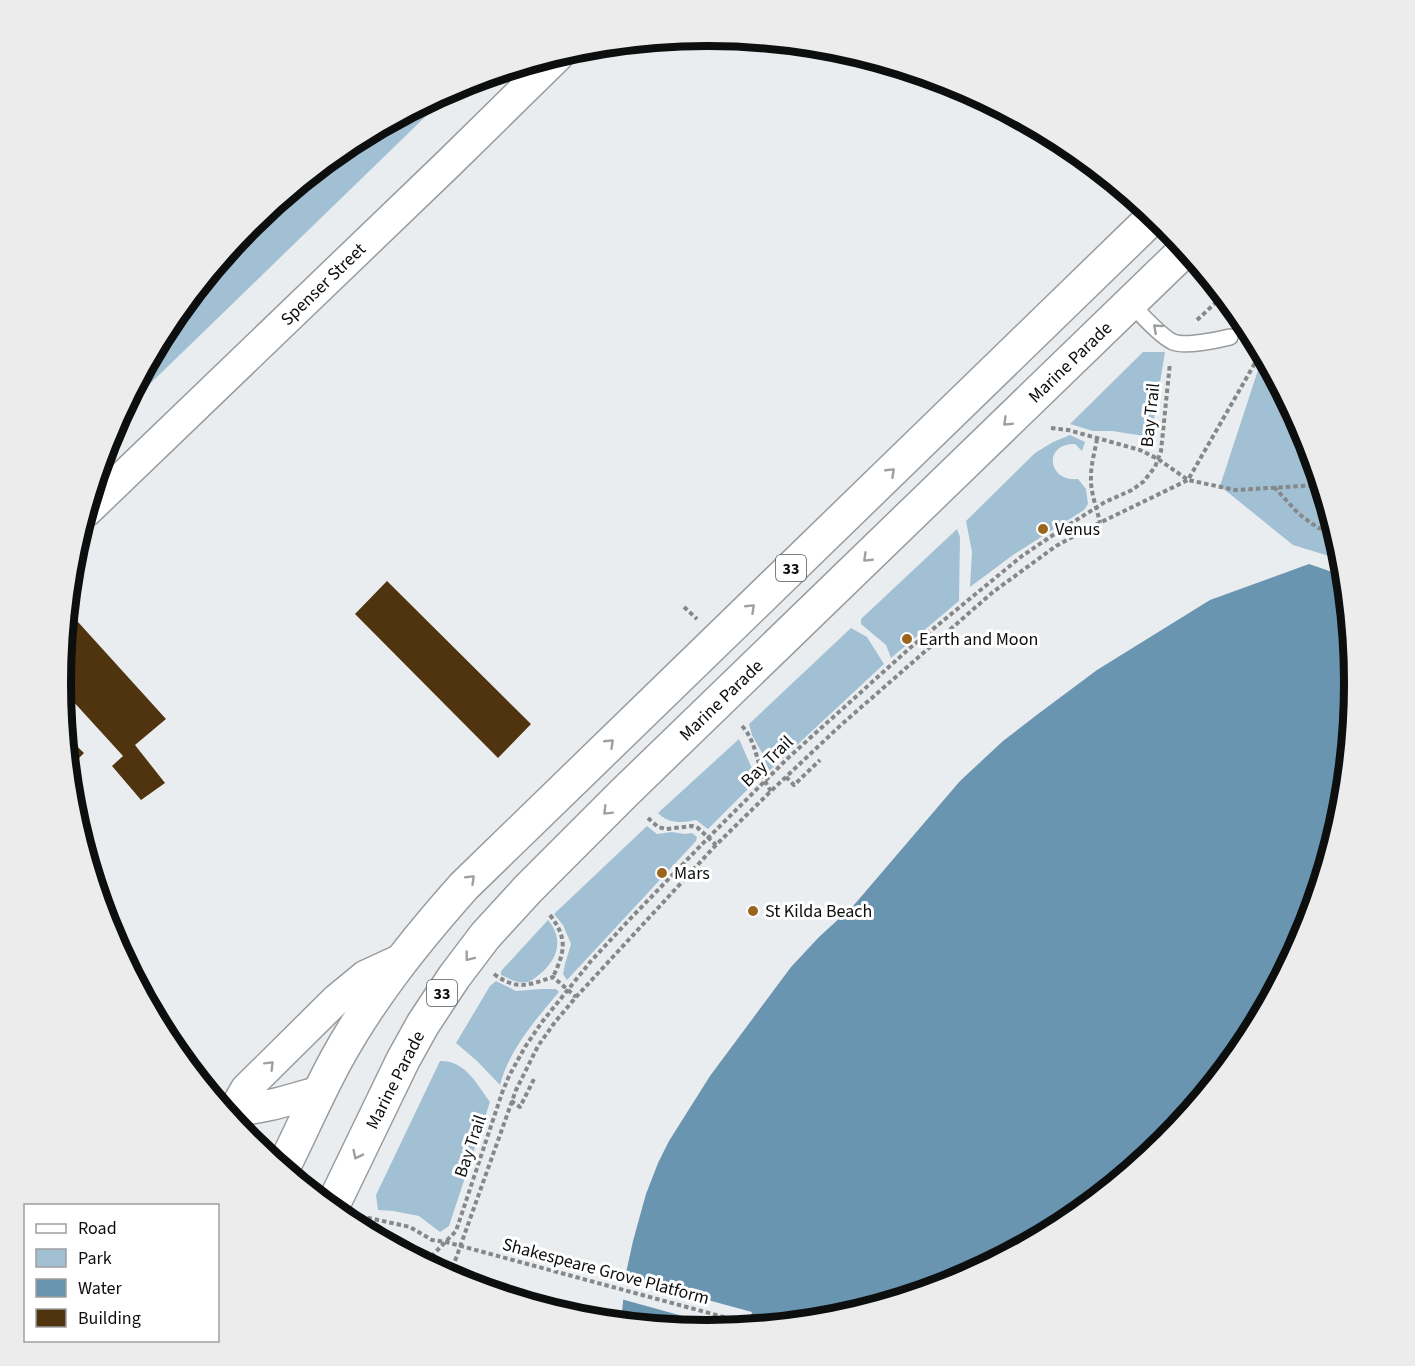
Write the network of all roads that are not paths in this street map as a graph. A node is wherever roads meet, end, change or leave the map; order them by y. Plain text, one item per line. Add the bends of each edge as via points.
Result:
1 (547, 67) edge
2 (1147, 223) edge
3 (1179, 256) edge
4 (1130, 303) junction
5 (1230, 337) dead end
6 (98, 500) edge
7 (402, 958) junction
8 (321, 1091) junction
9 (232, 1107) edge
10 (235, 1109) edge
11 (287, 1161) edge
12 (344, 1205) edge

1 - 6 street, Spenser Street
7 -> 2 main road, 33 via 464,886
3 - 4 main road, Marine Parade / 33
5 -> 4 lane via 1175,343
4 -> 12 main road, Marine Parade / 33 via 625,792 485,936 454,976 403,1060
7 - 8 main road, 33 via 361,1019
9 -> 7 street via 338,999 365,976
8 - 10 street via 268,1106
8 - 11 main road, 33

